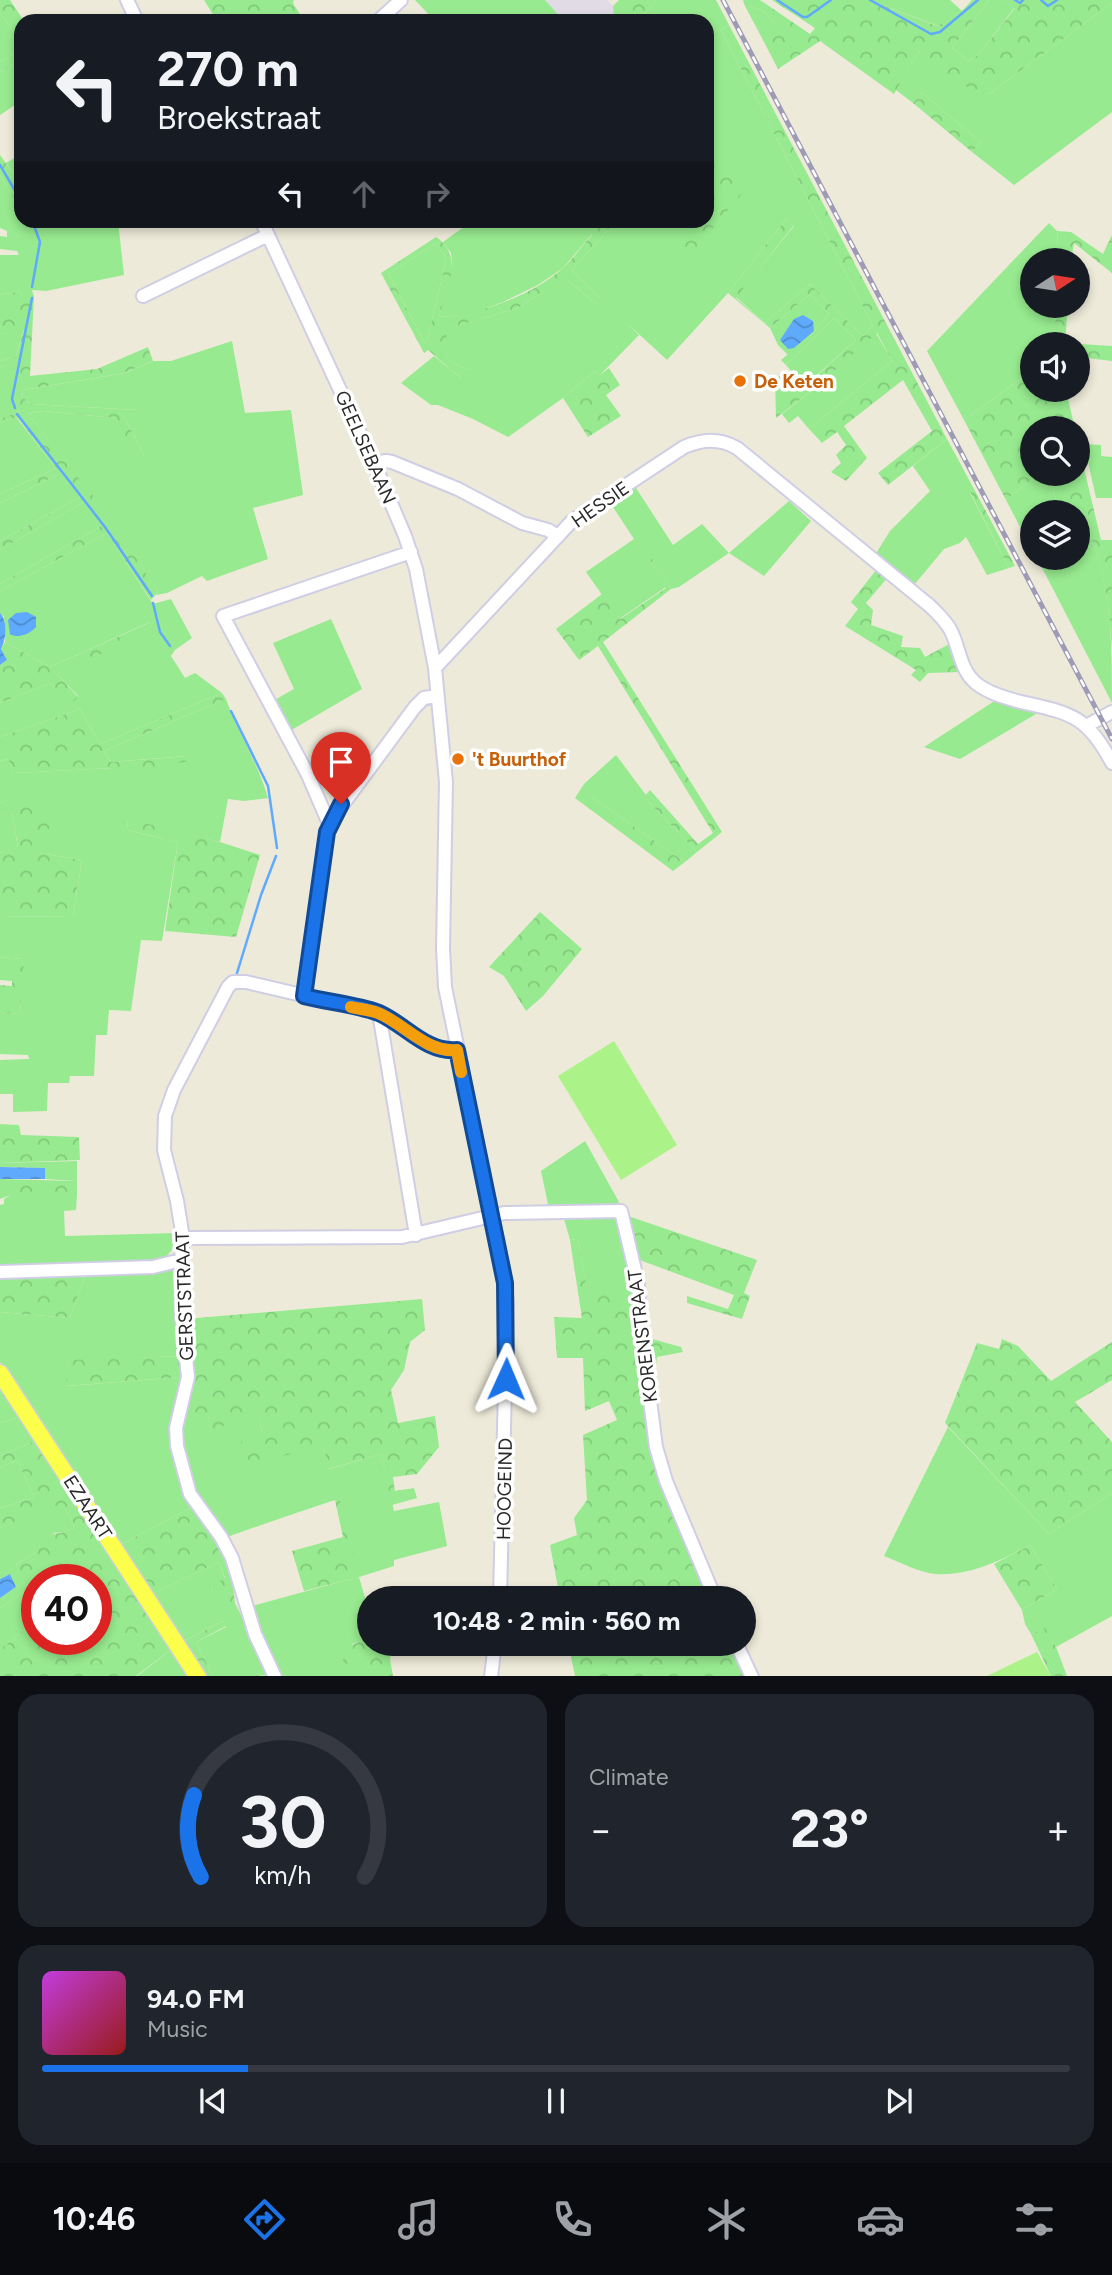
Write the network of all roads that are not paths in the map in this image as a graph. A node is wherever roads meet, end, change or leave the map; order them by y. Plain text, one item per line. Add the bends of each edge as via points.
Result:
1 (401, 0) edge
2 (386, 14) edge
3 (265, 228) edge
4 (268, 235) junction
5 (144, 296) dead end
6 (374, 463) junction
7 (558, 536) junction
8 (411, 552) junction
9 (435, 668) junction
10 (437, 696) junction
11 (1112, 712) edge
12 (1086, 726) junction
13 (1112, 763) edge
14 (330, 826) junction
15 (304, 996) junction
16 (379, 1013) junction
17 (457, 1050) junction
18 (492, 1216) junction
19 (416, 1235) junction
20 (183, 1238) junction
21 (181, 1260) junction
22 (0, 1272) edge
23 (0, 1373) edge
24 (499, 1586) edge
25 (710, 1586) edge
26 (493, 1656) edge
27 (742, 1656) edge
28 (198, 1676) edge
29 (275, 1676) edge
30 (491, 1676) edge
31 (751, 1676) edge

1 - 2 street
3 - 4 street, GEELSEBAAN
4 - 5 street
4 - 6 street, GEELSEBAAN
6 - 7 street via 386,461 403,467
6 - 8 street, GEELSEBAAN
7 - 9 street, HESSIE
7 - 12 street, HESSIE via 572,521 684,447 709,440 727,443 930,606 947,623 962,664 975,682 1003,697 1058,709
8 - 9 street, GEELSEBAAN
8 - 14 street via 223,616 308,775
9 - 10 street
10 - 14 street via 424,698 415,707 341,804
10 - 17 street via 446,795 443,972
11 - 12 street
12 - 13 street
14 - 15 street
15 - 16 street
15 - 20 street, GERSTSTRAAT via 233,982 174,1090 165,1116 164,1150
16 - 17 street via 435,1048
16 - 19 street
17 - 18 street, HOOGEIND
18 - 19 street, KORENSTRAAT
18 - 24 street, HOOGEIND via 507,1308
18 - 25 street, KORENSTRAAT via 621,1211 638,1283 656,1447
19 - 20 street, KORENSTRAAT
20 - 21 street, GERSTSTRAAT
21 - 22 street via 153,1267
21 - 29 street, GERSTSTRAAT via 188,1377 176,1428 177,1446 190,1494 232,1558 255,1634
23 - 28 main road, EZAART
26 - 30 street
27 - 31 street

